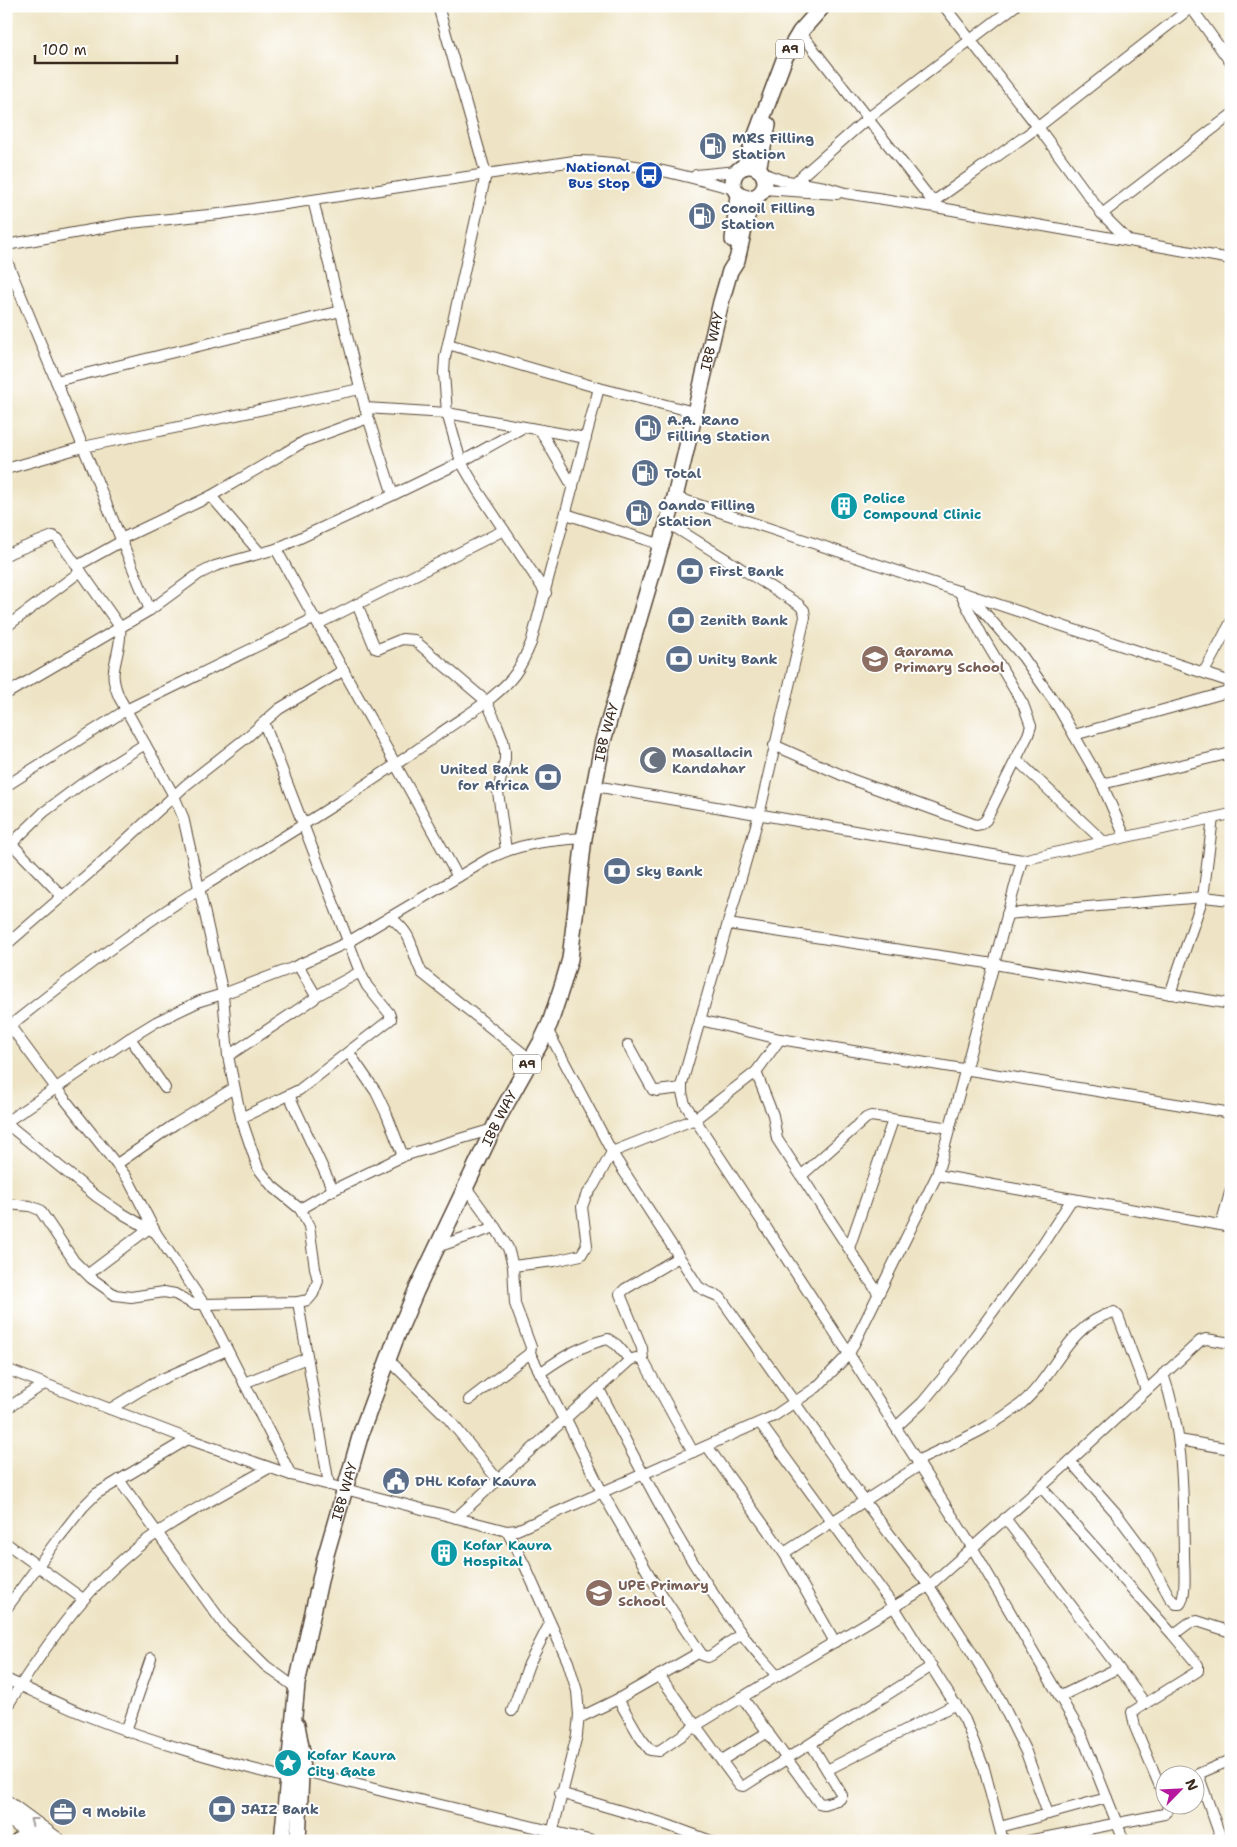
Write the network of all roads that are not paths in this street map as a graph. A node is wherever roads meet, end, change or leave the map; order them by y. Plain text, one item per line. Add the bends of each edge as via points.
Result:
1 (438, 6) edge
2 (823, 6) edge
3 (944, 6) edge
4 (1015, 6) edge
5 (1191, 7) edge
6 (800, 32) junction
7 (970, 40) junction
8 (1231, 63) edge
9 (1231, 115) edge
10 (868, 118) junction
11 (1038, 127) junction
12 (750, 170) junction
13 (486, 174) junction
14 (686, 176) junction
15 (795, 182) junction
16 (736, 192) junction
17 (759, 193) junction
18 (845, 193) junction
19 (313, 200) junction
20 (937, 205) junction
21 (1102, 214) junction
22 (1128, 240) junction
23 (6, 244) edge
24 (1231, 259) edge
25 (6, 260) edge
26 (730, 272) junction
27 (341, 311) junction
28 (448, 344) junction
29 (56, 380) junction
30 (599, 388) junction
31 (360, 389) junction
32 (694, 412) junction
33 (367, 413) junction
34 (447, 414) junction
35 (524, 427) junction
36 (540, 430) junction
37 (586, 438) junction
38 (83, 447) junction
39 (461, 462) junction
40 (6, 469) edge
41 (573, 487) junction
42 (394, 495) junction
43 (211, 496) junction
44 (675, 497) junction
45 (566, 514) junction
46 (668, 523) junction
47 (504, 530) junction
48 (121, 540) junction
49 (662, 545) junction
50 (276, 549) junction
51 (260, 553) junction
52 (6, 556) edge
53 (79, 569) junction
54 (959, 591) junction
55 (546, 593) junction
56 (357, 604) junction
57 (150, 610) junction
58 (316, 621) junction
59 (1231, 622) edge
60 (6, 627) edge
61 (120, 627) junction
62 (344, 670) junction
63 (1204, 672) junction
64 (1231, 682) edge
65 (1231, 691) edge
66 (6, 694) edge
67 (486, 701) junction
68 (126, 710) junction
69 (264, 723) junction
70 (1074, 735) junction
71 (145, 744) junction
72 (774, 745) junction
73 (1231, 753) edge
74 (1016, 759) junction
75 (397, 765) junction
76 (1102, 784) junction
77 (6, 786) edge
78 (595, 786) junction
79 (174, 796) junction
80 (1231, 814) edge
81 (759, 815) junction
82 (1213, 818) junction
83 (303, 826) junction
84 (1125, 837) junction
85 (584, 838) junction
86 (1104, 842) junction
87 (8, 843) edge
88 (506, 850) junction
89 (1022, 860) junction
90 (458, 877) junction
91 (198, 890) junction
92 (62, 896) junction
93 (1203, 896) junction
94 (1231, 900) edge
95 (1007, 914) junction
96 (390, 917) junction
97 (728, 924) junction
98 (348, 942) junction
99 (6, 945) edge
100 (994, 964) junction
101 (298, 965) junction
102 (360, 972) junction
103 (223, 994) junction
104 (1170, 994) junction
105 (316, 996) junction
106 (1231, 1004) edge
107 (700, 1020) junction
108 (8, 1027) edge
109 (547, 1029) junction
110 (130, 1038) junction
111 (780, 1039) junction
112 (628, 1046) dead end
113 (349, 1053) junction
114 (228, 1056) junction
115 (530, 1059) junction
116 (965, 1070) junction
117 (756, 1072) junction
118 (56, 1088) junction
119 (165, 1088) dead end
120 (234, 1088) junction
121 (682, 1088) junction
122 (289, 1095) junction
123 (1231, 1113) edge
124 (241, 1118) junction
125 (695, 1119) junction
126 (893, 1120) junction
127 (6, 1122) edge
128 (950, 1128) junction
129 (493, 1129) junction
130 (612, 1152) junction
131 (403, 1156) junction
132 (117, 1164) junction
133 (937, 1175) junction
134 (801, 1176) junction
135 (465, 1186) junction
136 (1231, 1188) edge
137 (333, 1190) junction
138 (1072, 1199) junction
139 (6, 1204) edge
140 (300, 1209) junction
141 (495, 1226) junction
142 (1226, 1226) edge
143 (152, 1231) junction
144 (437, 1247) junction
145 (849, 1248) junction
146 (679, 1257) junction
147 (513, 1266) junction
148 (89, 1275) junction
149 (878, 1293) junction
150 (298, 1302) junction
151 (204, 1304) junction
152 (1231, 1343) edge
153 (227, 1350) junction
154 (530, 1353) junction
155 (848, 1354) junction
156 (308, 1358) junction
157 (388, 1358) junction
158 (630, 1360) junction
159 (643, 1360) junction
160 (6, 1368) edge
161 (1166, 1371) junction
162 (540, 1373) junction
163 (244, 1383) junction
164 (44, 1384) junction
165 (598, 1389) junction
166 (1146, 1390) junction
167 (469, 1400) dead end
168 (794, 1403) junction
169 (110, 1409) junction
170 (6, 1410) edge
171 (565, 1420) junction
172 (760, 1423) junction
173 (896, 1427) junction
174 (188, 1438) junction
175 (1180, 1440) junction
176 (707, 1446) junction
177 (1231, 1449) edge
178 (693, 1452) junction
179 (1070, 1461) junction
180 (919, 1463) junction
181 (269, 1468) junction
182 (643, 1474) junction
183 (291, 1475) junction
184 (119, 1480) junction
185 (498, 1480) junction
186 (329, 1485) junction
187 (1040, 1487) junction
188 (345, 1488) junction
189 (602, 1492) junction
190 (865, 1502) junction
191 (456, 1518) junction
192 (1005, 1518) junction
193 (831, 1523) junction
194 (507, 1531) junction
195 (157, 1533) junction
196 (6, 1543) edge
197 (972, 1547) junction
198 (784, 1553) junction
199 (37, 1566) junction
200 (929, 1586) junction
201 (83, 1599) junction
202 (7, 1606) edge
203 (894, 1607) junction
204 (550, 1623) junction
205 (1176, 1632) junction
206 (1231, 1632) edge
207 (742, 1633) junction
208 (835, 1642) junction
209 (700, 1652) junction
210 (151, 1658) dead end
211 (932, 1666) junction
212 (1118, 1668) junction
213 (660, 1675) junction
214 (777, 1676) junction
215 (6, 1679) edge
216 (20, 1686) junction
217 (296, 1688) junction
218 (742, 1697) junction
219 (1059, 1697) junction
220 (618, 1699) junction
221 (1145, 1703) junction
222 (956, 1704) junction
223 (6, 1708) edge
224 (294, 1708) junction
225 (512, 1711) dead end
226 (579, 1718) junction
227 (697, 1725) junction
228 (126, 1731) junction
229 (768, 1732) junction
230 (811, 1744) junction
231 (788, 1759) junction
232 (722, 1760) junction
233 (1231, 1760) edge
234 (302, 1770) junction
235 (827, 1770) junction
236 (1154, 1771) edge
237 (287, 1778) junction
238 (560, 1793) junction
239 (1107, 1798) junction
240 (6, 1802) edge
241 (1048, 1814) junction
242 (1164, 1814) edge
243 (6, 1816) edge
244 (1117, 1824) junction
245 (1000, 1827) junction
246 (26, 1830) junction
247 (550, 1836) edge
248 (1231, 1838) edge
249 (15, 1841) edge
250 (40, 1841) edge
251 (59, 1841) edge
252 (282, 1841) edge
253 (298, 1841) edge
254 (593, 1841) edge
255 (710, 1841) edge
256 (1003, 1841) edge
257 (1028, 1841) edge
258 (1124, 1841) edge

1 - 13 street
2 - 6 highway, A9
3 - 7 street
4 - 7 street
5 - 8 street
5 - 11 street
6 - 10 street
6 - 12 highway, A9 via 785,57
7 - 10 street
7 - 11 street
9 - 21 street
10 - 15 street
10 - 20 street
11 - 20 street
11 - 21 street
12 - 14 street
12 - 15 street
12 - 16 highway, A9 via 732,182
12 - 17 highway, A9 via 764,184
13 - 14 street via 598,160
13 - 19 street
13 - 28 street
14 - 16 street
15 - 18 street
16 - 17 highway via 744,198
16 - 26 highway, A9
17 - 18 street
17 - 26 highway, A9 via 747,216
18 - 20 street
19 - 23 street via 130,223
19 - 27 street
20 - 22 street
21 - 22 street
22 - 24 street
25 - 29 street
26 - 32 highway, IBB WAY / A9
27 - 29 street
27 - 31 street
28 - 30 street
28 - 34 street via 444,374
29 - 38 street
30 - 32 street
30 - 37 street
31 - 33 street
31 - 38 street
32 - 44 highway, IBB WAY / A9
33 - 34 street
33 - 42 street
33 - 43 street via 305,441
34 - 35 street
34 - 39 street
35 - 36 street
35 - 39 street
36 - 37 street
36 - 41 street
37 - 41 street
38 - 40 street
38 - 48 street
39 - 42 street
39 - 47 street
41 - 45 street
42 - 50 street
43 - 48 street
43 - 51 street
44 - 46 highway, IBB WAY / A9
44 - 54 street
45 - 49 street
45 - 55 street
46 - 49 highway, IBB WAY / A9
46 - 72 street via 804,610
47 - 55 street
47 - 56 street
48 - 53 street
48 - 57 street
49 - 78 highway, IBB WAY / A9 via 603,742
50 - 51 street
50 - 58 street
51 - 57 street via 214,566
52 - 53 street via 53,536 58,538
53 - 60 street
53 - 61 street
54 - 63 street
54 - 70 street via 977,604 1023,657
54 - 74 street via 1028,716 1031,726
55 - 67 street via 520,668
56 - 58 street
56 - 67 street via 375,648 402,639 414,640
57 - 61 street
58 - 62 street
58 - 68 street
59 - 63 street
61 - 66 street
61 - 68 street via 121,637 113,672 114,685
62 - 69 street via 279,709
62 - 75 street
63 - 64 street
65 - 70 street
67 - 75 street
67 - 88 street via 505,751 498,792
68 - 71 street
68 - 77 street
69 - 79 street
69 - 83 street
70 - 76 street
71 - 79 street
71 - 87 street via 44,812
72 - 74 street via 853,780 976,825 986,820
72 - 81 street
73 - 76 street
74 - 86 street
75 - 83 street
75 - 90 street
76 - 84 street
78 - 81 street
78 - 85 highway, IBB WAY / A9
79 - 91 street via 183,817
79 - 92 street
80 - 82 street
81 - 89 street
81 - 97 street
82 - 84 street
82 - 93 street
83 - 91 street
83 - 98 street
84 - 86 street
85 - 88 street via 527,844
85 - 109 highway, IBB WAY / A9 via 570,959
86 - 89 street
87 - 92 street
88 - 90 street
89 - 95 street
90 - 96 street
91 - 103 street
91 - 108 street via 134,932
92 - 99 street
93 - 94 street
93 - 95 street
93 - 104 street
95 - 100 street
96 - 98 street
96 - 115 street via 407,934 422,973
97 - 100 street
97 - 107 street
98 - 101 street
98 - 102 street
100 - 104 street
100 - 116 street
101 - 103 street
101 - 105 street
102 - 105 street
102 - 113 street via 391,1019
103 - 110 street via 165,1017
103 - 114 street
104 - 106 street
105 - 114 street
107 - 111 street
107 - 121 street
108 - 118 street
109 - 115 highway, IBB WAY / A9
109 - 130 street
110 - 118 street
110 - 119 street
111 - 116 street
111 - 117 street
112 - 121 street via 653,1090
113 - 122 street
113 - 131 street via 376,1092
114 - 120 street
115 - 129 highway, IBB WAY / A9
116 - 123 street
116 - 128 street
117 - 125 street
117 - 134 street via 773,1115 777,1139
118 - 127 street
118 - 132 street
120 - 124 street
120 - 132 street
121 - 125 street via 685,1104
122 - 124 street
122 - 137 street
124 - 140 street via 258,1168
125 - 130 street
125 - 155 street
126 - 128 street
126 - 134 street via 866,1118
126 - 145 street
127 - 143 street via 96,1196
128 - 133 street
129 - 131 street
129 - 135 highway, IBB WAY / A9
130 - 146 street
130 - 147 street via 582,1208 587,1245 581,1255 554,1262
131 - 137 street
132 - 143 street via 128,1179
133 - 138 street
133 - 149 street
134 - 145 street
135 - 141 street
135 - 144 highway, IBB WAY / A9
136 - 142 street
137 - 140 street
138 - 142 street
138 - 173 street via 955,1362 922,1403
139 - 148 street via 40,1210 74,1261
140 - 150 street via 309,1226 318,1281 308,1300
141 - 144 street
141 - 147 street via 508,1248
143 - 148 street
143 - 151 street
144 - 157 highway, IBB WAY / A9
145 - 149 street
146 - 159 street via 620,1294 642,1348
146 - 168 street via 704,1292 720,1297
147 - 154 street via 515,1304 531,1347
148 - 151 street via 115,1295 131,1298 164,1292 193,1304
149 - 155 street
150 - 151 street
150 - 156 street
151 - 153 street
152 - 161 street via 1200,1341
153 - 163 street
153 - 169 street via 151,1384
154 - 162 street
154 - 167 street
155 - 168 street via 817,1387
155 - 173 street
156 - 163 street
156 - 186 street
157 - 185 street via 447,1417
157 - 188 highway, IBB WAY / A9
158 - 159 street
158 - 162 street via 608,1338 588,1344
158 - 165 street
159 - 178 street
160 - 164 street
161 - 166 street
161 - 175 street
162 - 171 street
163 - 183 street
164 - 169 street
164 - 170 street
165 - 171 street
165 - 182 street
166 - 179 street
166 - 180 street via 1114,1312 1081,1329 1022,1403
168 - 172 street
168 - 190 street
169 - 174 street
171 - 185 street
171 - 189 street
172 - 176 street
172 - 193 street
173 - 180 street
174 - 181 street
174 - 184 street
175 - 177 street
175 - 179 street via 1184,1566 1180,1604 1170,1598 1145,1552
176 - 178 street
176 - 198 street
178 - 182 street
179 - 187 street
180 - 190 street
180 - 197 street
181 - 183 street
181 - 195 street
182 - 189 street
182 - 207 street via 688,1553
183 - 186 street
184 - 195 street
184 - 199 street via 83,1506
185 - 191 street
186 - 188 street
187 - 192 street
187 - 205 street
188 - 191 street
188 - 217 highway, IBB WAY / A9 via 323,1566
189 - 194 street via 517,1530
189 - 209 street via 651,1578
190 - 193 street
190 - 200 street
191 - 194 street
192 - 197 street
192 - 212 street
193 - 198 street
193 - 203 street
194 - 204 street
195 - 201 street
195 - 217 street via 225,1626 266,1666
196 - 199 street
197 - 200 street
197 - 219 street
198 - 208 street
199 - 201 street
199 - 202 street
200 - 203 street
200 - 241 street via 1000,1699 1026,1752
201 - 216 street
203 - 208 street
203 - 211 street
204 - 225 street via 523,1678
204 - 226 street via 571,1669
205 - 206 street via 1197,1621
205 - 221 street via 1196,1661 1198,1671
207 - 209 street via 712,1656 702,1656
207 - 214 street
208 - 214 street
209 - 213 street
210 - 228 street
211 - 222 street
211 - 230 street
212 - 219 street
212 - 221 street
213 - 220 street
213 - 227 street
214 - 218 street
215 - 216 street
216 - 223 street
216 - 228 street
217 - 224 highway, IBB WAY / A9
218 - 227 street
218 - 229 street
219 - 239 street via 1081,1733
220 - 226 street
220 - 227 street via 650,1750 659,1751
221 - 236 street via 1132,1712
222 - 235 street
222 - 245 street via 985,1771
224 - 234 highway
224 - 237 highway, IBB WAY / A9
226 - 238 street
227 - 232 street
228 - 237 street
229 - 231 street
229 - 232 street
230 - 231 street
230 - 235 street
231 - 232 street via 744,1786 739,1785
231 - 235 street via 822,1804 842,1798
233 - 248 street via 1198,1774 1222,1841
234 - 247 street
234 - 253 highway
237 - 252 highway, IBB WAY / A9
238 - 247 street
238 - 255 street
239 - 241 street
239 - 244 street
251 -> 240 main road
241 - 245 street
242 - 244 street
243 - 246 main road
244 - 257 street
244 - 258 street
245 - 256 street
246 - 249 street
246 - 250 main road
247 - 254 street

